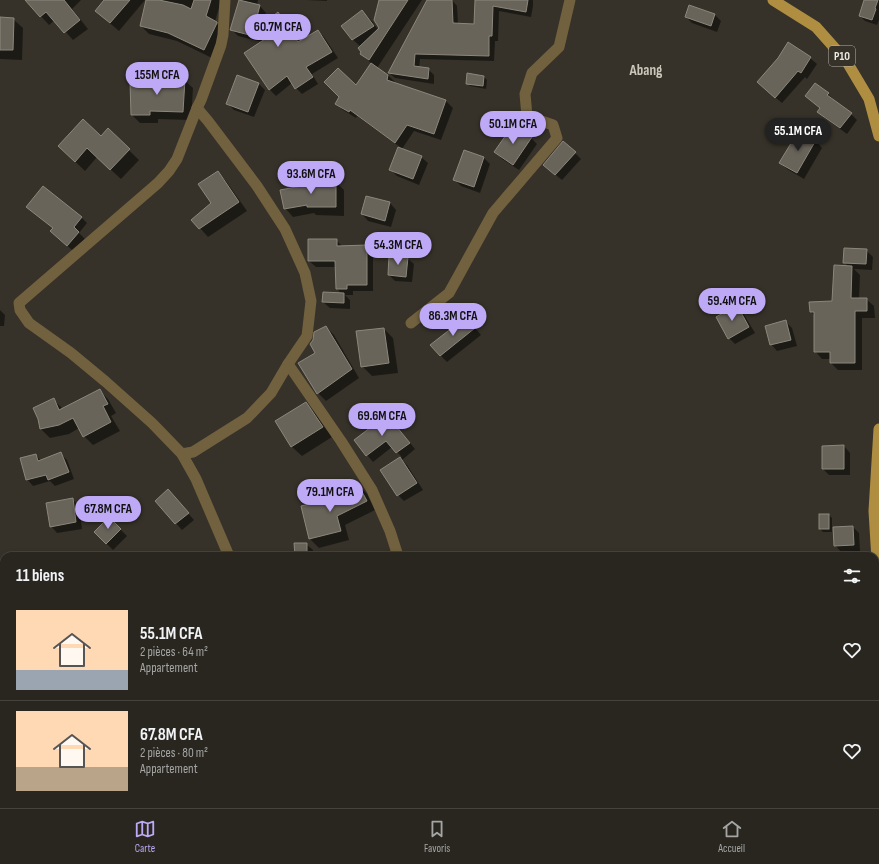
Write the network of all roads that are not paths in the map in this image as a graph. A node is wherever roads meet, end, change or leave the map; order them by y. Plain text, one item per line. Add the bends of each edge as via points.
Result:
1 (225, 0) edge
2 (570, 0) edge
3 (773, 0) edge
4 (197, 108) junction
5 (879, 136) edge
6 (412, 323) dead end
7 (288, 364) junction
8 (879, 429) edge
9 (182, 454) junction
10 (222, 542) junction
11 (221, 552) edge
12 (227, 552) edge
13 (397, 552) edge
14 (877, 552) edge

1 - 4 street via 223,35
2 - 6 street via 559,47 532,73 525,94 527,116 553,125 557,138 493,213 449,293
3 - 5 main road, P10 via 816,27 847,62 869,99
4 - 7 street via 257,186 285,229 305,273 311,302 307,336
4 - 9 street via 177,159 169,171 19,303 28,323 94,372 152,423
7 - 9 street via 271,393 247,418 193,452
7 - 13 street via 372,490
8 - 14 main road via 874,511
9 - 10 street via 196,479
10 - 11 street
10 - 12 street

